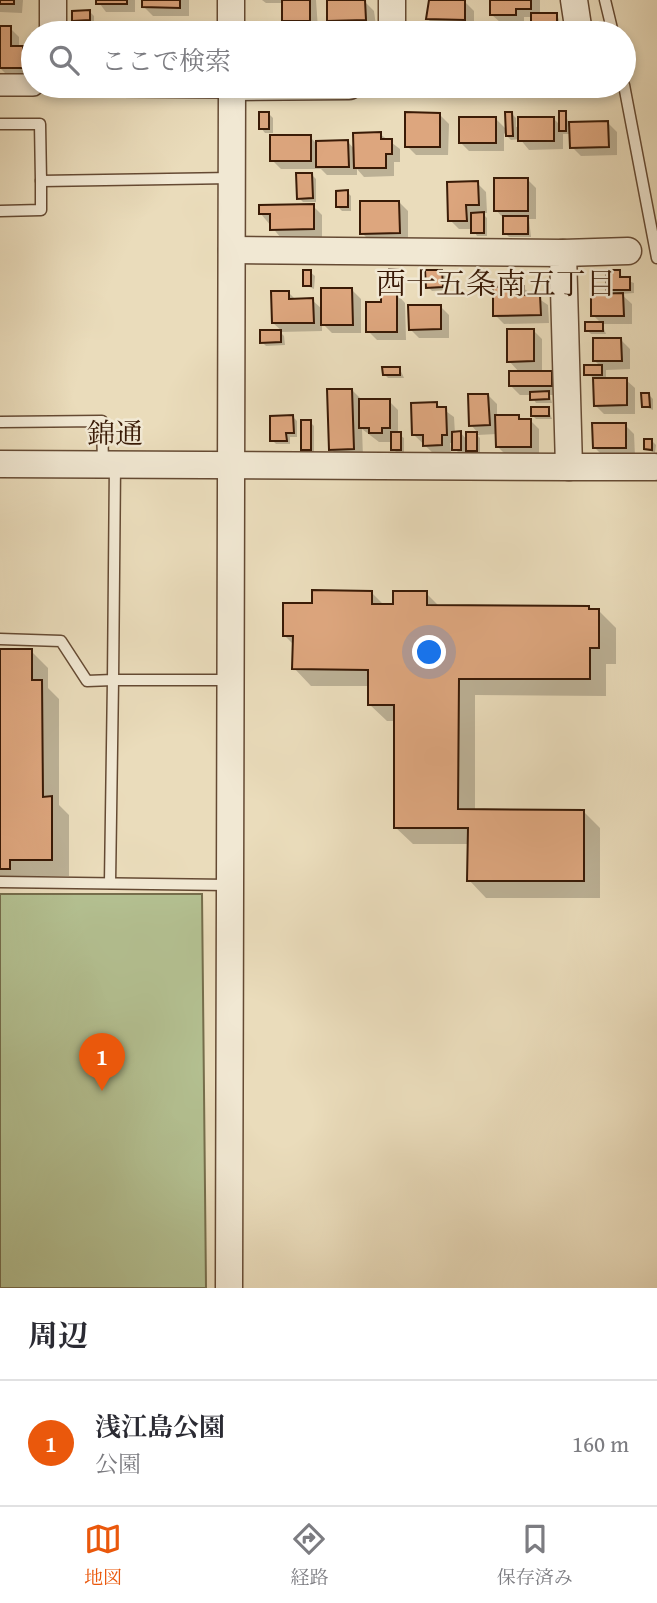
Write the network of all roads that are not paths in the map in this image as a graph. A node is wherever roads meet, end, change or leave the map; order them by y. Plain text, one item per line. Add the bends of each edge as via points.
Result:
1 (53, 0) edge
2 (231, 0) edge
3 (392, 0) edge
4 (574, 0) edge
5 (606, 0) edge
6 (53, 21) edge
7 (231, 21) edge
8 (392, 21) edge
9 (577, 21) edge
10 (610, 21) edge
11 (0, 85) edge
12 (21, 85) edge
13 (232, 98) edge
14 (626, 98) edge
15 (0, 124) edge
16 (232, 178) junction
17 (41, 181) junction
18 (0, 211) edge
19 (232, 250) junction
20 (628, 251) dead end
21 (563, 253) junction
22 (657, 258) edge
23 (0, 422) edge
24 (0, 464) edge
25 (109, 464) junction
26 (231, 464) junction
27 (569, 467) junction
28 (655, 467) dead end
29 (0, 639) edge
30 (113, 680) junction
31 (231, 681) junction
32 (0, 882) edge
33 (110, 883) junction
34 (230, 885) junction
35 (229, 1288) edge

1 - 6 street
2 - 7 street
3 - 8 street
4 - 9 street
5 - 10 lane
11 - 12 street
13 - 16 street
14 - 22 lane
15 - 17 lane via 40,124
16 - 17 lane
16 - 19 street
17 - 18 lane via 41,210
19 - 21 street
19 - 26 street
20 - 21 street
21 - 27 street
23 - 25 lane via 102,421
24 - 25 street, 錦通
25 - 26 street, 錦通
25 - 30 lane
26 - 27 street, 錦通
26 - 31 street
27 - 28 street, 錦通
29 - 30 lane via 61,641 87,681
30 - 31 lane
30 - 33 lane
31 - 34 street
32 - 33 lane
33 - 34 lane
34 - 35 street

